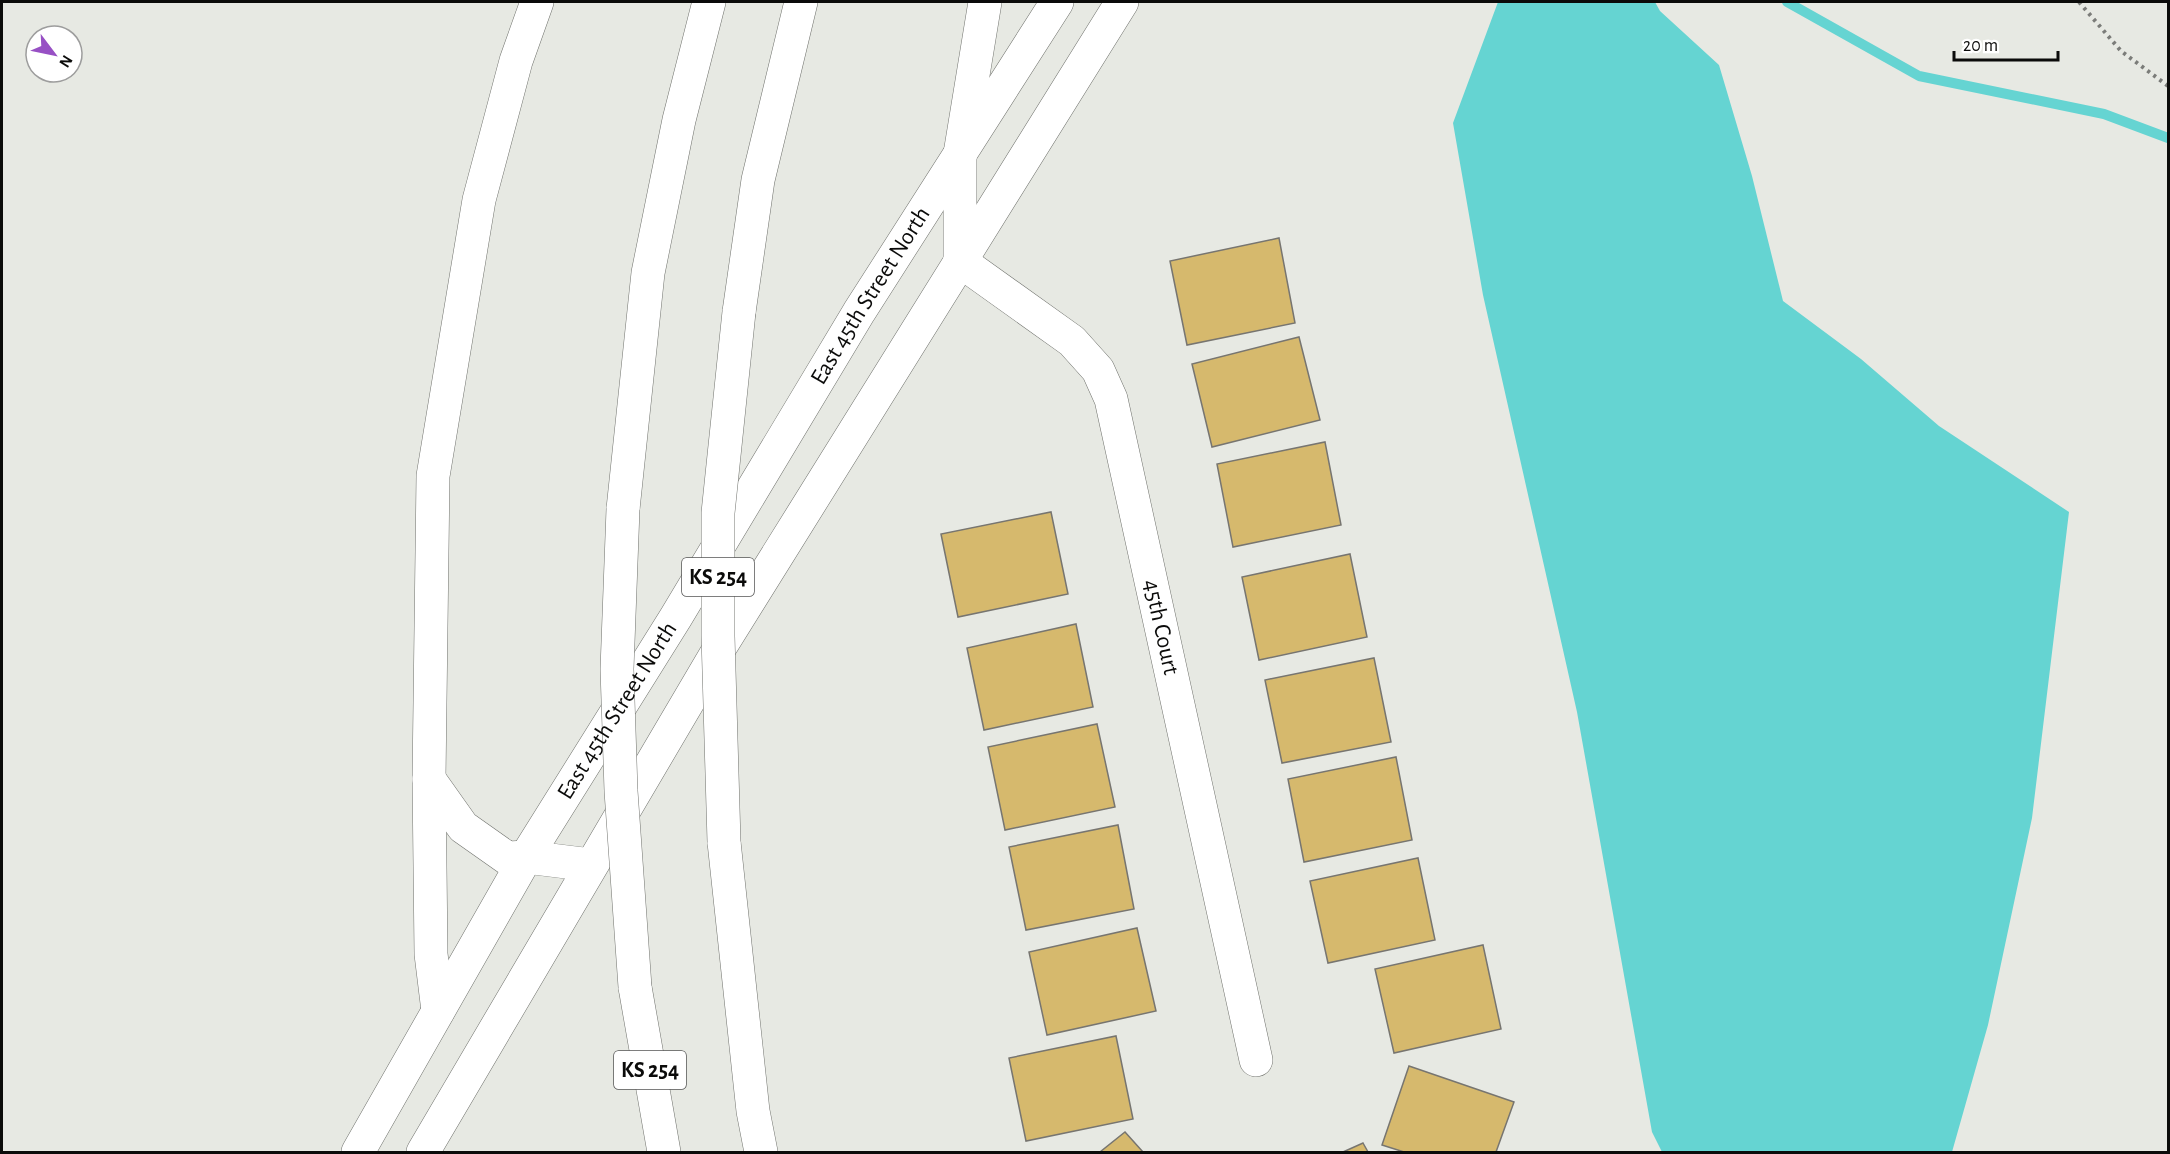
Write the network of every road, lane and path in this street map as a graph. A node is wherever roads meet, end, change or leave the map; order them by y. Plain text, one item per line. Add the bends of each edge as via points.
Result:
1 (537, 2) edge
2 (709, 2) edge
3 (801, 2) edge
4 (986, 2) edge
5 (1057, 2) edge
6 (1122, 2) edge
7 (2079, 2) edge
8 (2169, 86) edge
9 (960, 153) junction
10 (960, 261) junction
11 (429, 779) junction
12 (526, 857) junction
13 (591, 865) junction
14 (438, 1011) junction
15 (1256, 1060) dead end
16 (753, 1111) junction
17 (358, 1152) edge
18 (423, 1152) edge
19 (664, 1152) edge
20 (761, 1152) edge
21 (766, 1152) edge

1 - 11 main road via 516,62 479,200 434,476
2 - 19 main road, KS 254, bridge via 679,120 648,273 623,509 617,669 621,791 635,987
3 - 16 main road, KS 254, bridge via 758,180 739,312 718,513 724,842
4 - 9 main road
5 - 9 main road, East 45th Street North
6 - 10 main road
7 - 8 path via 2121,51
9 - 10 main road
9 - 12 main road, East 45th Street North
10 - 13 main road via 728,634
10 - 15 main road, 45th Court via 1072,341 1098,370 1111,399
11 - 12 main road via 463,827 507,858
11 - 14 main road via 431,954
12 - 13 main road
12 - 14 main road, East 45th Street North
13 - 18 main road
14 - 17 main road, East 45th Street North
16 - 20 main road, KS 254
16 - 21 main road

